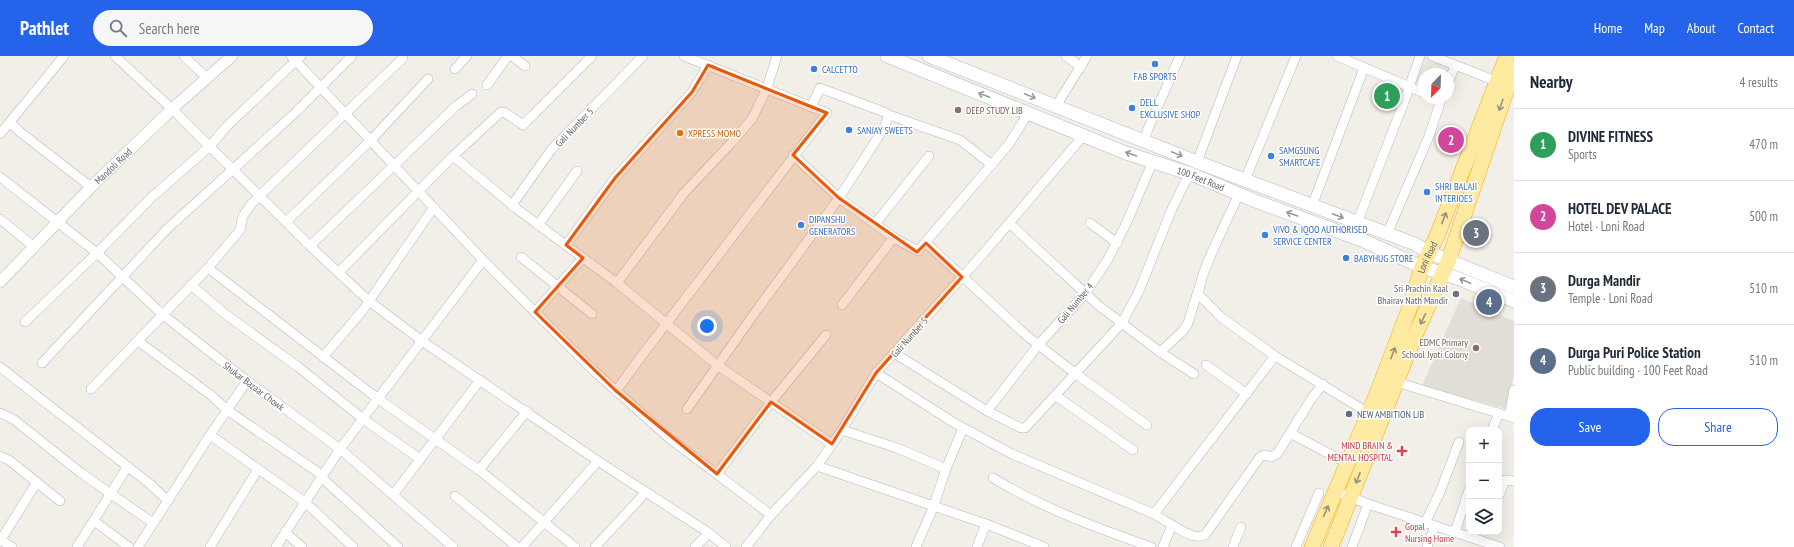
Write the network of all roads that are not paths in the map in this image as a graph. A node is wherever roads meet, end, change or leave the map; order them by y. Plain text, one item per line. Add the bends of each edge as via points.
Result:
1 (64, 56) edge
2 (115, 56) edge
3 (184, 56) edge
4 (232, 56) edge
5 (352, 56) edge
6 (467, 56) edge
7 (508, 56) edge
8 (512, 56) edge
9 (592, 56) edge
10 (643, 56) edge
11 (684, 56) edge
12 (777, 56) edge
13 (887, 56) edge
14 (929, 56) edge
15 (1066, 56) edge
16 (1087, 56) edge
17 (1180, 56) edge
18 (1237, 56) edge
19 (1296, 56) edge
20 (1337, 56) edge
21 (1420, 56) edge
22 (1432, 56) edge
23 (1507, 56) edge
24 (296, 58) edge
25 (403, 58) dead end
26 (708, 64) junction
27 (525, 66) dead end
28 (1455, 66) joint
29 (1081, 67) junction
30 (1364, 68) junction
31 (455, 69) dead end
32 (207, 78) junction
33 (428, 79) dead end
34 (1509, 79) edge
35 (487, 85) dead end
36 (1410, 87) junction
37 (322, 88) junction
38 (767, 88) junction
39 (1418, 90) edge
40 (472, 94) dead end
41 (1439, 104) edge
42 (1056, 106) junction
43 (811, 107) junction
44 (172, 109) junction
45 (1030, 112) junction
46 (346, 114) junction
47 (889, 115) junction
48 (10, 122) junction
49 (0, 134) edge
50 (1084, 135) junction
51 (370, 141) junction
52 (1144, 141) junction
53 (210, 146) junction
54 (1159, 147) junction
55 (793, 155) junction
56 (453, 156) junction
57 (929, 156) dead end
58 (1153, 161) junction
59 (1197, 162) junction
60 (992, 165) junction
61 (396, 166) junction
62 (233, 170) junction
63 (576, 171) dead end
64 (1191, 174) junction
65 (0, 177) edge
66 (1245, 180) junction
67 (91, 186) junction
68 (418, 191) junction
69 (1239, 194) junction
70 (260, 196) junction
71 (839, 198) junction
72 (512, 205) junction
73 (1312, 206) junction
74 (434, 207) junction
75 (0, 219) edge
76 (57, 222) junction
77 (286, 222) junction
78 (1009, 223) junction
79 (1357, 223) junction
80 (875, 224) junction
81 (1090, 224) dead end
82 (538, 225) junction
83 (1387, 234) junction
84 (894, 237) junction
85 (926, 243) junction
86 (1117, 243) junction
87 (566, 245) junction
88 (33, 246) junction
89 (310, 246) junction
90 (1428, 252) junction
91 (97, 253) junction
92 (521, 257) dead end
93 (583, 258) junction
94 (1449, 259) junction
95 (483, 260) junction
96 (1422, 267) junction
97 (208, 268) junction
98 (339, 272) junction
99 (1443, 273) junction
100 (123, 276) junction
101 (962, 277) junction
102 (1, 279) edge
103 (617, 283) junction
104 (191, 285) junction
105 (558, 286) junction
106 (1514, 287) edge
107 (1198, 291) junction
108 (1085, 294) junction
109 (369, 301) junction
110 (1514, 301) edge
111 (842, 305) dead end
112 (535, 312) junction
113 (162, 314) junction
114 (592, 314) dead end
115 (25, 322) dead end
116 (1122, 323) junction
117 (666, 324) junction
118 (826, 335) dead end
119 (138, 341) junction
120 (422, 341) junction
121 (1039, 344) junction
122 (1160, 352) junction
123 (894, 353) junction
124 (1275, 356) junction
125 (323, 357) junction
126 (42, 363) dead end
127 (717, 365) junction
128 (1206, 365) dead end
129 (0, 367) edge
130 (876, 373) junction
131 (1076, 374) junction
132 (1194, 374) dead end
133 (480, 380) junction
134 (1390, 380) junction
135 (247, 381) junction
136 (1323, 384) junction
137 (91, 389) dead end
138 (1514, 390) edge
139 (616, 391) junction
140 (1247, 394) junction
141 (1056, 396) junction
142 (377, 398) junction
143 (772, 402) junction
144 (687, 409) dead end
145 (1362, 409) dead end
146 (227, 410) junction
147 (527, 411) junction
148 (988, 411) junction
149 (0, 413) edge
150 (1499, 413) junction
151 (1512, 417) edge
152 (363, 419) junction
153 (1147, 425) dead end
154 (1493, 427) edge
155 (963, 428) junction
156 (842, 430) junction
157 (1290, 433) junction
158 (210, 434) junction
159 (435, 439) junction
160 (1459, 442) dead end
161 (832, 444) junction
162 (340, 449) junction
163 (1133, 450) dead end
164 (0, 456) edge
165 (420, 459) junction
166 (598, 461) junction
167 (1348, 462) junction
168 (128, 466) junction
169 (816, 466) junction
170 (258, 469) junction
171 (946, 469) junction
172 (479, 470) junction
173 (717, 474) junction
174 (321, 476) junction
175 (993, 478) dead end
176 (1514, 481) edge
177 (37, 482) junction
178 (1502, 488) edge
179 (1335, 491) junction
180 (646, 492) junction
181 (1318, 493) dead end
182 (111, 494) junction
183 (393, 495) junction
184 (455, 496) dead end
185 (1351, 498) junction
186 (1466, 499) edge
187 (60, 501) dead end
188 (168, 501) junction
189 (305, 502) junction
190 (1368, 504) junction
191 (933, 508) junction
192 (1154, 514) junction
193 (771, 515) junction
194 (94, 520) junction
195 (544, 521) junction
196 (153, 523) junction
197 (1426, 523) junction
198 (986, 524) junction
199 (1172, 525) junction
200 (1435, 526) junction
201 (1241, 527) dead end
202 (285, 532) junction
203 (1455, 532) junction
204 (709, 533) junction
205 (1484, 536) edge
206 (0, 540) edge
207 (12, 547) edge
208 (77, 547) edge
209 (129, 547) edge
210 (138, 547) edge
211 (210, 547) edge
212 (276, 547) edge
213 (302, 547) edge
214 (353, 547) edge
215 (398, 547) edge
216 (453, 547) edge
217 (517, 547) edge
218 (522, 547) edge
219 (575, 547) edge
220 (595, 547) edge
221 (695, 547) edge
222 (726, 547) edge
223 (746, 547) edge
224 (916, 547) edge
225 (977, 547) edge
226 (1044, 547) edge
227 (1151, 547) edge
228 (1163, 547) edge
229 (1233, 547) edge
230 (1296, 547) edge
231 (1312, 547) edge
232 (1331, 547) edge
233 (1352, 547) edge
234 (1427, 547) edge
235 (1500, 547) edge

1 - 48 street
2 - 44 street
3 - 32 street
4 - 32 street, Mandoli Road
5 - 37 street
6 - 31 street
7 - 35 street
8 - 27 street
9 - 56 street via 523,125 501,112
10 - 72 street, Gali Number 5 via 551,150
11 - 26 street
12 - 38 street
45 -> 13 main road, 100 Feet Road
14 -> 42 main road, 100 Feet Road
15 - 29 street
16 - 29 street
17 - 52 street
18 - 59 street
19 - 66 street
20 - 30 street
21 - 36 street
22 - 28 street
23 - 34 highway, Loni Road
24 - 37 street
24 - 53 street
25 - 46 street
26 - 38 street
26 - 87 street via 692,92 615,178
28 - 34 street
29 - 42 street
30 - 36 street
30 - 73 street
32 - 44 street, Mandoli Road
33 - 51 street
90 -> 34 highway, Loni Road
34 -> 94 highway, Loni Road
36 - 39 street
36 - 79 street
37 - 46 street
37 - 62 street
38 - 43 street
38 - 103 street via 752,119 743,131 684,193
40 - 61 street via 455,107
41 - 83 street via 1429,136
42 - 52 main road, 100 Feet Road
43 - 47 street via 820,88
43 - 55 street via 827,113
44 - 53 street
44 - 67 street, Mandoli Road
45 - 50 main road, 100 Feet Road
45 - 60 street
46 - 51 street
46 - 70 street
47 - 60 street via 960,140
47 - 71 street via 884,128
48 - 49 street
48 - 67 street
58 -> 50 main road, 100 Feet Road
50 - 78 street, Gali Number 5
51 - 61 street
51 - 77 street
52 - 54 main road, 100 Feet Road
53 - 62 street
53 - 91 street via 152,197
54 - 58 main road
54 -> 59 main road, 100 Feet Road
55 - 71 street
55 - 117 street
56 - 68 street
56 - 72 street
57 - 80 street
58 - 64 main road, 100 Feet Road
58 - 86 street, Gali Number 4
59 - 66 main road, 100 Feet Road
60 - 85 street
61 - 68 street
61 - 89 street
62 - 70 street
62 - 100 street via 167,229
63 - 82 street
64 - 69 main road, 100 Feet Road
64 - 116 street via 1177,199 1139,292
65 - 76 street, Shukar Bazaar Chowk
66 - 73 main road, 100 Feet Road
67 - 76 street, Mandoli Road
68 - 74 street
68 - 98 street
96 -> 69 main road, 100 Feet Road via 1364,241
69 - 107 street via 1215,244
70 - 77 street
70 - 97 street via 247,210 240,230
71 - 80 street
71 - 127 street
72 - 82 street
73 -> 79 main road, 100 Feet Road
74 - 95 street
74 - 109 street
75 - 88 street
76 - 88 street, Mandoli Road
76 - 91 street, Shukar Bazaar Chowk
77 - 89 street
78 - 101 street, Gali Number 5
78 - 108 street
79 - 83 main road, 100 Feet Road
80 - 84 street
81 - 86 street
82 - 87 street
83 - 90 main road, 100 Feet Road via 1415,244
84 - 85 street via 916,251
84 - 111 street
85 - 101 street
86 - 108 street, Gali Number 4
87 - 93 street
88 - 102 street, Mandoli Road
89 - 98 street
90 - 94 main road, 100 Feet Road
90 - 96 highway, Loni Road
91 - 100 street, Shukar Bazaar Chowk
91 - 115 street
92 - 105 street
93 - 103 street
93 - 105 street
94 - 99 highway, Loni Road
94 - 106 main road, 100 Feet Road
95 - 112 street
95 - 120 street
96 - 99 main road, 100 Feet Road
134 -> 96 highway, Loni Road
97 - 104 street
97 - 125 street
98 - 109 street
110 -> 99 main road, 100 Feet Road
99 -> 134 highway, Loni Road
100 - 113 street, Shukar Bazaar Chowk
100 - 126 street
101 - 121 street via 1007,319
101 - 123 street, Gali Number 5
103 - 117 street
104 - 113 street
104 - 152 street
105 - 112 street
105 - 114 street
107 - 122 street via 1188,323
107 - 124 street via 1205,302 1222,318
108 - 116 street
108 - 121 street, Gali Number 4
109 - 120 street
109 - 125 street
112 - 139 street
113 - 119 street
113 - 135 street, Shukar Bazaar Chowk
116 - 122 street
116 - 131 street
117 - 127 street
117 - 139 street
118 - 143 street
119 - 137 street
119 - 146 street
120 - 133 street
120 - 142 street
121 - 131 street
121 - 148 street, Gali Number 4
122 - 132 street
123 - 130 street, Gali Number 5
123 - 148 street
124 - 136 street
124 - 140 street
125 - 142 street
127 - 143 street
127 - 144 street
128 - 140 street
129 - 168 street
130 - 155 street
130 - 156 street, Gali Number 5
131 - 141 street
131 - 153 street
133 - 147 street
133 - 159 street
134 - 150 street
134 - 167 highway, Loni Road
134 -> 185 highway, Loni Road
135 - 146 street
135 - 162 street, Shukar Bazaar Chowk
136 - 145 street
136 - 157 street
138 - 151 street
139 - 173 street via 670,438
140 - 192 street
141 - 148 street via 1024,428
141 - 163 street
142 - 152 street
142 - 159 street
143 - 161 street
143 - 173 street
146 - 158 street
146 - 174 street
147 - 166 street
147 - 172 street
149 - 182 street via 13,419
150 - 151 street
150 - 154 street
152 - 162 street
152 - 165 street
155 - 171 street
155 - 192 street via 1012,454
156 - 161 street, Gali Number 5
156 - 171 street via 897,448
157 - 167 street
157 - 199 street via 1277,454 1260,457 1205,535 1192,536
158 - 170 street
158 - 188 street
159 - 165 street
159 - 172 street
160 - 197 street
161 - 169 street, Gali Number 5
162 - 174 street
162 - 183 street, Shukar Bazaar Chowk
164 - 177 street
165 - 183 street
166 - 180 street
166 - 195 street
167 - 179 highway, Loni Road
168 - 182 street
168 - 188 street
169 - 191 street
169 - 193 street, Gali Number 5
170 - 189 street
170 - 211 street
171 - 191 street
172 - 195 street
173 - 193 street
174 - 189 street
174 - 215 street
175 - 227 street via 1060,512
176 - 178 street via 1505,480
177 - 187 street
177 - 206 street
179 - 185 street
231 -> 179 highway, Loni Road
180 - 204 street
180 - 220 street
181 - 230 street
182 - 194 street
182 - 196 street
183 - 216 street, Shukar Bazaar Chowk
184 - 217 street
185 - 190 street
185 - 232 highway, Loni Road
186 - 203 street
188 - 196 street
189 - 202 street
189 - 214 street
190 - 197 street
190 - 233 street
191 - 198 street
191 - 224 street
192 - 199 street
193 - 223 street, Gali Number 5
194 - 208 street
194 - 209 street
195 - 218 street
195 - 219 street
196 - 210 street
197 - 200 street
198 - 225 street
198 - 226 street
199 - 228 street
200 - 203 street
200 - 234 street
201 - 229 street
202 - 212 street
202 - 213 street
203 - 205 street
204 - 221 street
204 - 222 street
205 - 235 street
206 - 207 street

